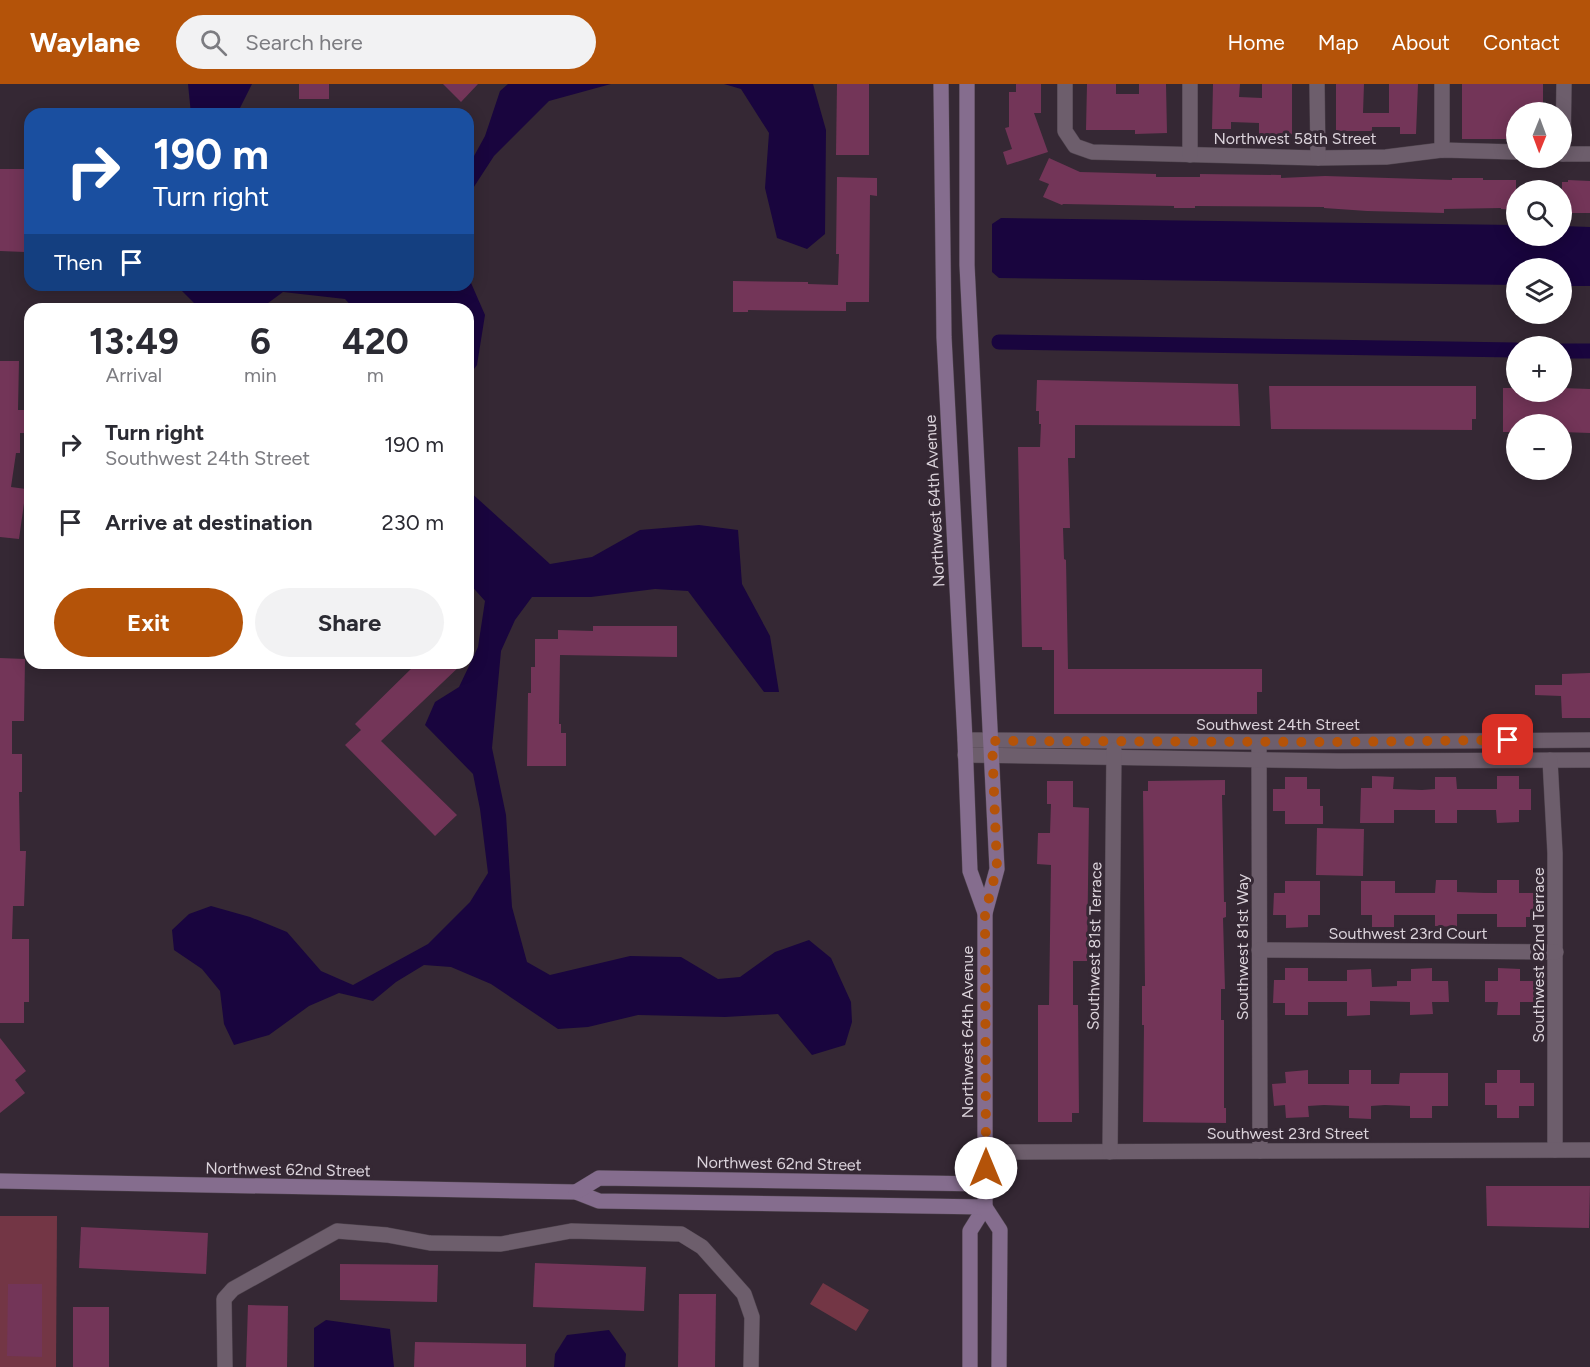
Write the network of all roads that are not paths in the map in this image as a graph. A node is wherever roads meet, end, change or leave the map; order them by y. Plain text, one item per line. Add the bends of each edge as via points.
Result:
1 (941, 84) edge
2 (967, 84) edge
3 (1065, 84) edge
4 (1190, 84) edge
5 (1317, 84) edge
6 (1442, 84) edge
7 (1564, 84) edge
8 (1563, 102) edge
9 (1442, 150) junction
10 (1506, 152) edge
11 (1572, 154) edge
12 (1590, 154) edge
13 (1190, 155) junction
14 (1318, 158) junction
15 (970, 336) junction
16 (944, 337) junction
17 (953, 519) junction
18 (981, 534) junction
19 (1590, 740) edge
20 (1114, 741) junction
21 (1259, 742) junction
22 (965, 748) junction
23 (992, 749) junction
24 (1114, 759) junction
25 (1260, 760) junction
26 (1550, 760) junction
27 (1590, 760) edge
28 (985, 913) junction
29 (1259, 950) junction
30 (1556, 952) junction
31 (1556, 1150) junction
32 (1590, 1150) edge
33 (986, 1152) junction
34 (1110, 1152) junction
35 (1260, 1152) junction
36 (0, 1181) edge
37 (807, 1181) junction
38 (985, 1184) junction
39 (576, 1192) junction
40 (786, 1204) junction
41 (985, 1207) junction
42 (225, 1367) edge
43 (751, 1367) edge
44 (970, 1367) edge
45 (999, 1367) edge

1 - 16 street, Northwest 64th Avenue
2 - 15 street, Northwest 64th Avenue
3 - 13 street, Northwest 58th Street via 1065,131 1075,146 1092,153
4 - 13 street
5 - 14 street
6 - 9 street
7 - 8 street
9 - 10 street, Northwest 58th Street
9 - 14 street, Northwest 58th Street via 1386,157
11 - 12 street
13 - 14 street, Northwest 58th Street
15 - 16 street
15 - 18 street, Northwest 64th Avenue
16 - 17 street, Northwest 64th Avenue
17 - 18 street via 967,522
17 - 22 street, Northwest 64th Avenue
18 - 23 street, Northwest 64th Avenue
19 - 21 street, Southwest 24th Street
20 - 21 street, Southwest 24th Street
20 - 23 street, Southwest 24th Street
20 - 24 street, Southwest 81st Terrace
21 - 25 street, Southwest 81st Way
22 - 23 street, Southwest 24th Street
22 - 28 street, Northwest 64th Avenue via 970,871
23 - 24 street, Southwest 24th Street
23 - 28 street, Northwest 64th Avenue via 997,868
24 - 25 street, Southwest 24th Street
24 - 34 street, Southwest 81st Terrace
25 - 26 street, Southwest 24th Street
25 - 29 street, Southwest 81st Way
26 - 27 street, Southwest 24th Street
26 - 30 street, Southwest 82nd Terrace via 1556,853
28 - 33 street, Northwest 64th Avenue
29 - 30 street, Southwest 23rd Court
29 - 35 street, Southwest 81st Way
30 - 31 street, Southwest 82nd Terrace
31 - 32 street, Southwest 23rd Street
31 - 35 street, Southwest 23rd Street
33 - 34 street, Southwest 23rd Street
33 - 38 street, Northwest 64th Avenue
34 - 35 street, Southwest 23rd Street
36 - 39 street, Northwest 62nd Street
37 - 38 street, Northwest 62nd Street
37 - 39 street, Northwest 62nd Street via 599,1178
37 - 40 street via 799,1196
38 - 41 street, Northwest 64th Avenue
39 - 40 street, Northwest 62nd Street via 598,1201
40 - 41 street, Northwest 62nd Street
41 - 44 street via 970,1231
41 - 45 street via 1000,1230
42 - 43 street via 224,1299 232,1289 337,1231 387,1234 430,1243 501,1244 571,1232 681,1234 702,1247 744,1294 752,1317

